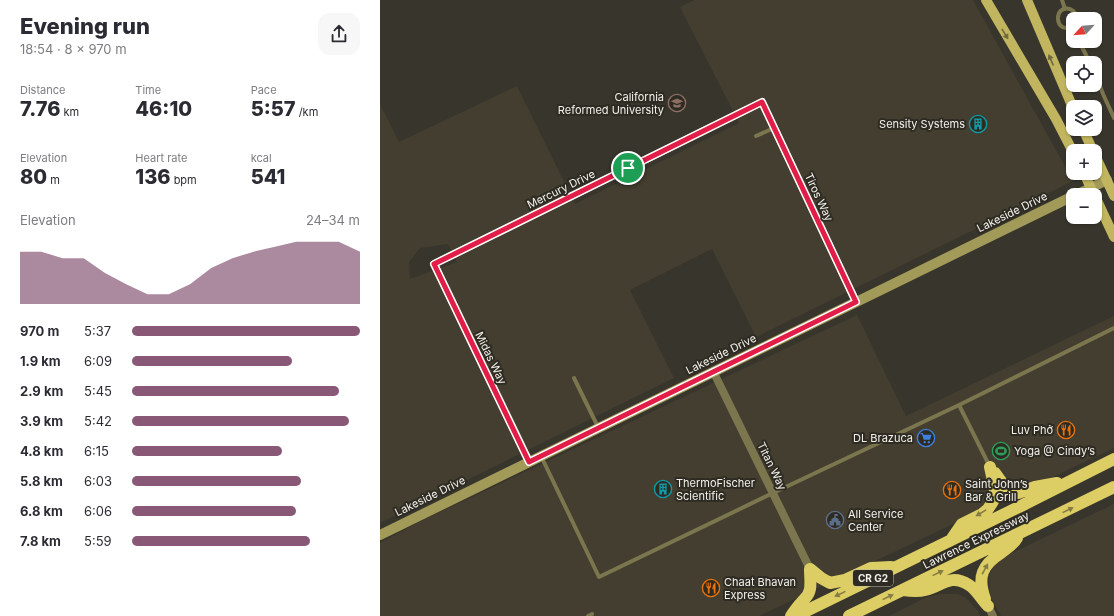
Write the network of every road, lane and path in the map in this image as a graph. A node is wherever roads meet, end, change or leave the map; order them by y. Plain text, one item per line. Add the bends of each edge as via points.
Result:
1 (986, 0) edge
2 (1027, 0) edge
3 (1062, 0) edge
4 (1065, 9) junction
5 (1074, 12) edge
6 (1066, 28) edge
7 (1066, 83) edge
8 (1062, 84) junction
9 (1102, 92) edge
10 (1069, 100) edge
11 (762, 102) joint
12 (1114, 118) edge
13 (774, 128) junction
14 (756, 136) dead end
15 (1069, 144) edge
16 (1102, 166) edge
17 (1110, 178) junction
18 (1099, 188) edge
19 (1114, 196) edge
20 (1066, 200) edge
21 (1102, 212) edge
22 (1114, 237) edge
23 (434, 264) joint
24 (856, 302) junction
25 (1114, 328) edge
26 (713, 371) junction
27 (574, 378) dead end
28 (959, 405) junction
29 (599, 427) junction
30 (541, 456) junction
31 (1114, 459) edge
32 (529, 462) junction
33 (990, 467) junction
34 (1071, 481) junction
35 (1114, 488) edge
36 (772, 493) junction
37 (1018, 534) junction
38 (380, 535) edge
39 (951, 540) junction
40 (896, 567) junction
41 (810, 569) junction
42 (903, 590) junction
43 (990, 611) edge
44 (791, 616) edge
45 (796, 616) edge
46 (849, 616) edge

1 -> 15 main road
8 -> 2 main road
3 - 4 lane
4 - 5 lane
4 - 6 lane via 1058,15 1058,21
7 - 8 lane
8 - 10 main road
9 - 12 lane
11 - 13 street, Tiros Way
11 - 23 street, Mercury Drive
13 - 14 lane
13 - 24 street, Tiros Way
16 - 17 main road
17 - 18 street, Lakeside Drive
17 - 19 main road
20 - 24 street, Lakeside Drive
21 - 22 main road
23 - 32 street, Midas Way
24 - 26 street, Lakeside Drive
25 - 28 lane
26 - 29 street, Lakeside Drive
26 - 36 street, Titan Way
27 - 29 lane
28 - 33 lane
28 - 36 lane
29 - 30 street, Lakeside Drive
30 - 32 street, Lakeside Drive
30 - 36 lane via 599,577
31 - 34 highway, Lawrence Expressway / CR G2
32 - 38 street, Lakeside Drive
33 - 34 highway via 1007,489 1018,493 1035,487
33 -> 39 highway via 995,490 992,503 982,514 962,524
34 - 39 highway, Lawrence Expressway / CR G2
37 -> 35 highway, Lawrence Expressway / CR G2
36 - 41 street, Titan Way
42 -> 37 highway, Lawrence Expressway / CR G2
43 -> 37 highway via 981,585 982,571 993,558 1018,539
39 - 40 highway, Lawrence Expressway / CR G2
40 - 41 highway via 871,568 845,580 830,583
40 -> 45 highway, Lawrence Expressway / CR G2
41 - 44 highway via 809,592
42 - 43 highway via 918,592 950,580 961,581 974,590
46 -> 42 highway, Lawrence Expressway / CR G2

